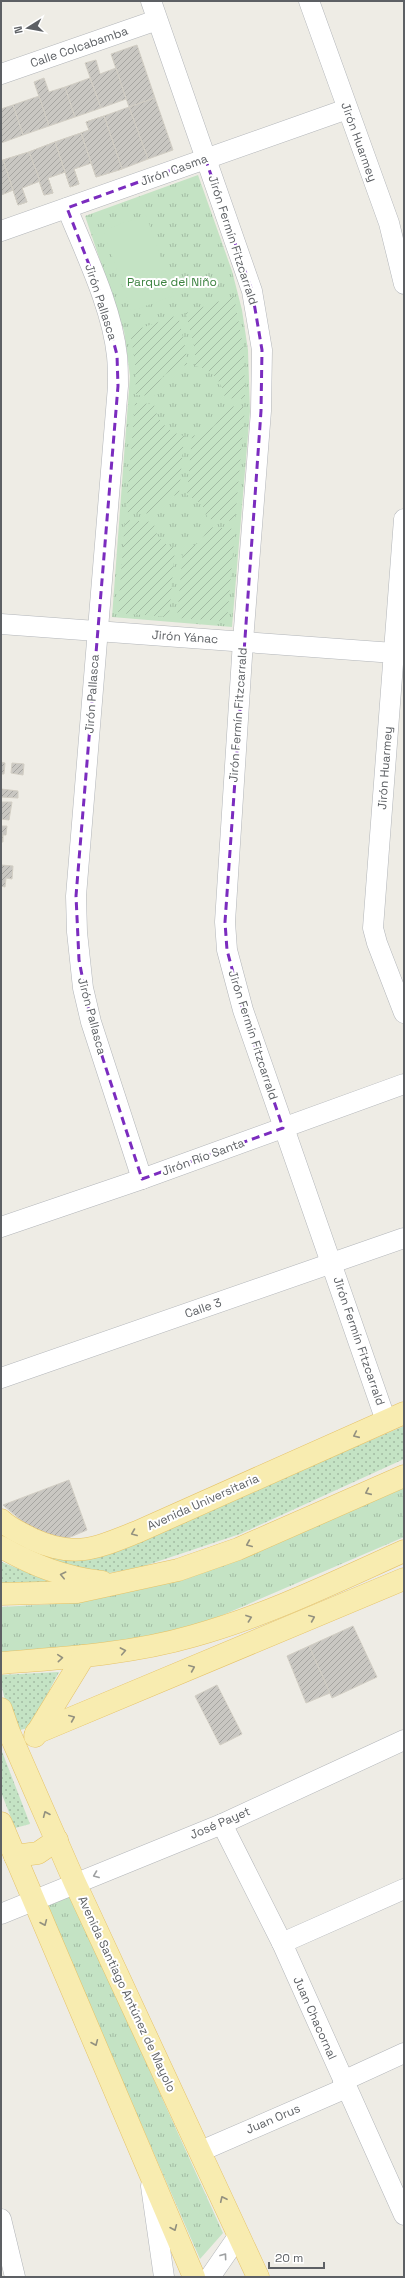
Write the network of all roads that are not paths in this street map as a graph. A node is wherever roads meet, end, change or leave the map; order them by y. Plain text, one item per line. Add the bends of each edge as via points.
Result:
1 (151, 1) edge
2 (309, 1) edge
3 (158, 20) junction
4 (1, 74) edge
5 (347, 109) junction
6 (205, 158) junction
7 (67, 208) junction
8 (1, 231) edge
9 (404, 284) edge
10 (404, 519) edge
11 (1, 624) edge
12 (97, 630) junction
13 (243, 641) junction
14 (394, 653) junction
15 (404, 1013) edge
16 (404, 1084) edge
17 (283, 1128) junction
18 (142, 1179) junction
19 (2, 1224) edge
20 (404, 1238) edge
21 (332, 1264) junction
22 (1, 1378) edge
23 (395, 1417) edge
24 (404, 1476) edge
25 (1, 1520) edge
26 (1, 1547) edge
27 (404, 1551) edge
28 (378, 1562) junction
29 (397, 1582) edge
30 (115, 1584) junction
31 (1, 1594) edge
32 (84, 1656) junction
33 (1, 1663) edge
34 (1, 1708) edge
35 (36, 1733) junction
36 (404, 1740) edge
37 (32, 1781) junction
38 (1, 1823) edge
39 (222, 1824) junction
40 (57, 1840) junction
41 (15, 1856) junction
42 (76, 1882) junction
43 (404, 1889) edge
44 (34, 1899) junction
45 (1, 1914) edge
46 (282, 1943) junction
47 (404, 2053) edge
48 (345, 2084) junction
49 (201, 2151) junction
50 (148, 2166) junction
51 (402, 2208) edge
52 (1, 2219) edge
53 (239, 2235) junction
54 (15, 2277) edge
55 (164, 2277) edge
56 (194, 2277) edge
57 (210, 2277) edge
58 (258, 2277) edge

1 - 3 street, Jirón Fermín Fitzcarrald
2 - 5 street, Jirón Huarmey
3 - 4 street, Calle Colcabamba
3 - 6 street, Jirón Fermín Fitzcarrald
5 - 6 street, Jirón Casma
5 - 9 street, Jirón Huarmey via 389,223
6 - 7 street, Jirón Casma
6 - 13 street, Jirón Fermín Fitzcarrald via 252,291 262,350 261,411
7 - 8 street, Jirón Casma
7 - 12 street, Jirón Pallasca via 102,298 117,355 118,386
10 - 14 street, Jirón Huarmey
11 - 12 street, Jirón Yánac
12 - 13 street, Jirón Yánac
12 - 18 street, Jirón Pallasca via 76,896 79,960 92,1022
13 - 14 street, Jirón Yánac
13 - 17 street, Jirón Fermín Fitzcarrald via 225,922 227,950 243,1010
14 - 15 street, Jirón Huarmey via 373,928 376,943
16 - 17 street, Jirón Río Santa
17 - 18 street, Jirón Río Santa
17 - 21 street, Jirón Fermín Fitzcarrald
18 - 19 street, Jirón Río Santa
20 - 21 street, Calle 3
21 - 22 street, Calle 3
21 - 23 street, Jirón Fermín Fitzcarrald
23 -> 25 main road, Avenida Universitaria via 144,1529 99,1546 71,1551 50,1547
24 -> 30 main road via 216,1558 178,1570
30 -> 26 main road via 56,1573 25,1561
27 - 28 main road
28 - 29 main road
32 -> 28 main road via 199,1635 269,1611
35 -> 29 main road
30 - 31 main road via 77,1592
33 -> 32 main road
32 - 35 main road
34 - 37 main road, Avenida Santiago Antúnez de Mayolo via 9,1732
35 - 37 main road via 32,1755
36 - 39 street, José Payet
40 -> 37 main road, Avenida Santiago Antúnez de Mayolo
38 - 41 main road
39 -> 42 street, José Payet
39 - 46 street, Juan Chacornal
40 - 41 main road via 38,1853
40 - 42 main road, Avenida Santiago Antúnez de Mayolo
41 - 44 main road
42 - 44 street, José Payet
42 - 49 main road, Avenida Santiago Antúnez de Mayolo
43 - 46 street
44 - 45 street, José Payet
44 -> 50 main road
46 - 48 street, Juan Chacornal
47 - 48 street, Juan Orus
48 - 49 street, Juan Orus
48 - 51 street, Juan Chacornal
53 -> 49 main road, Avenida Santiago Antúnez de Mayolo
50 - 55 street
50 -> 56 main road
52 - 54 street
57 -> 53 street
53 - 58 main road, Avenida Santiago Antúnez de Mayolo

